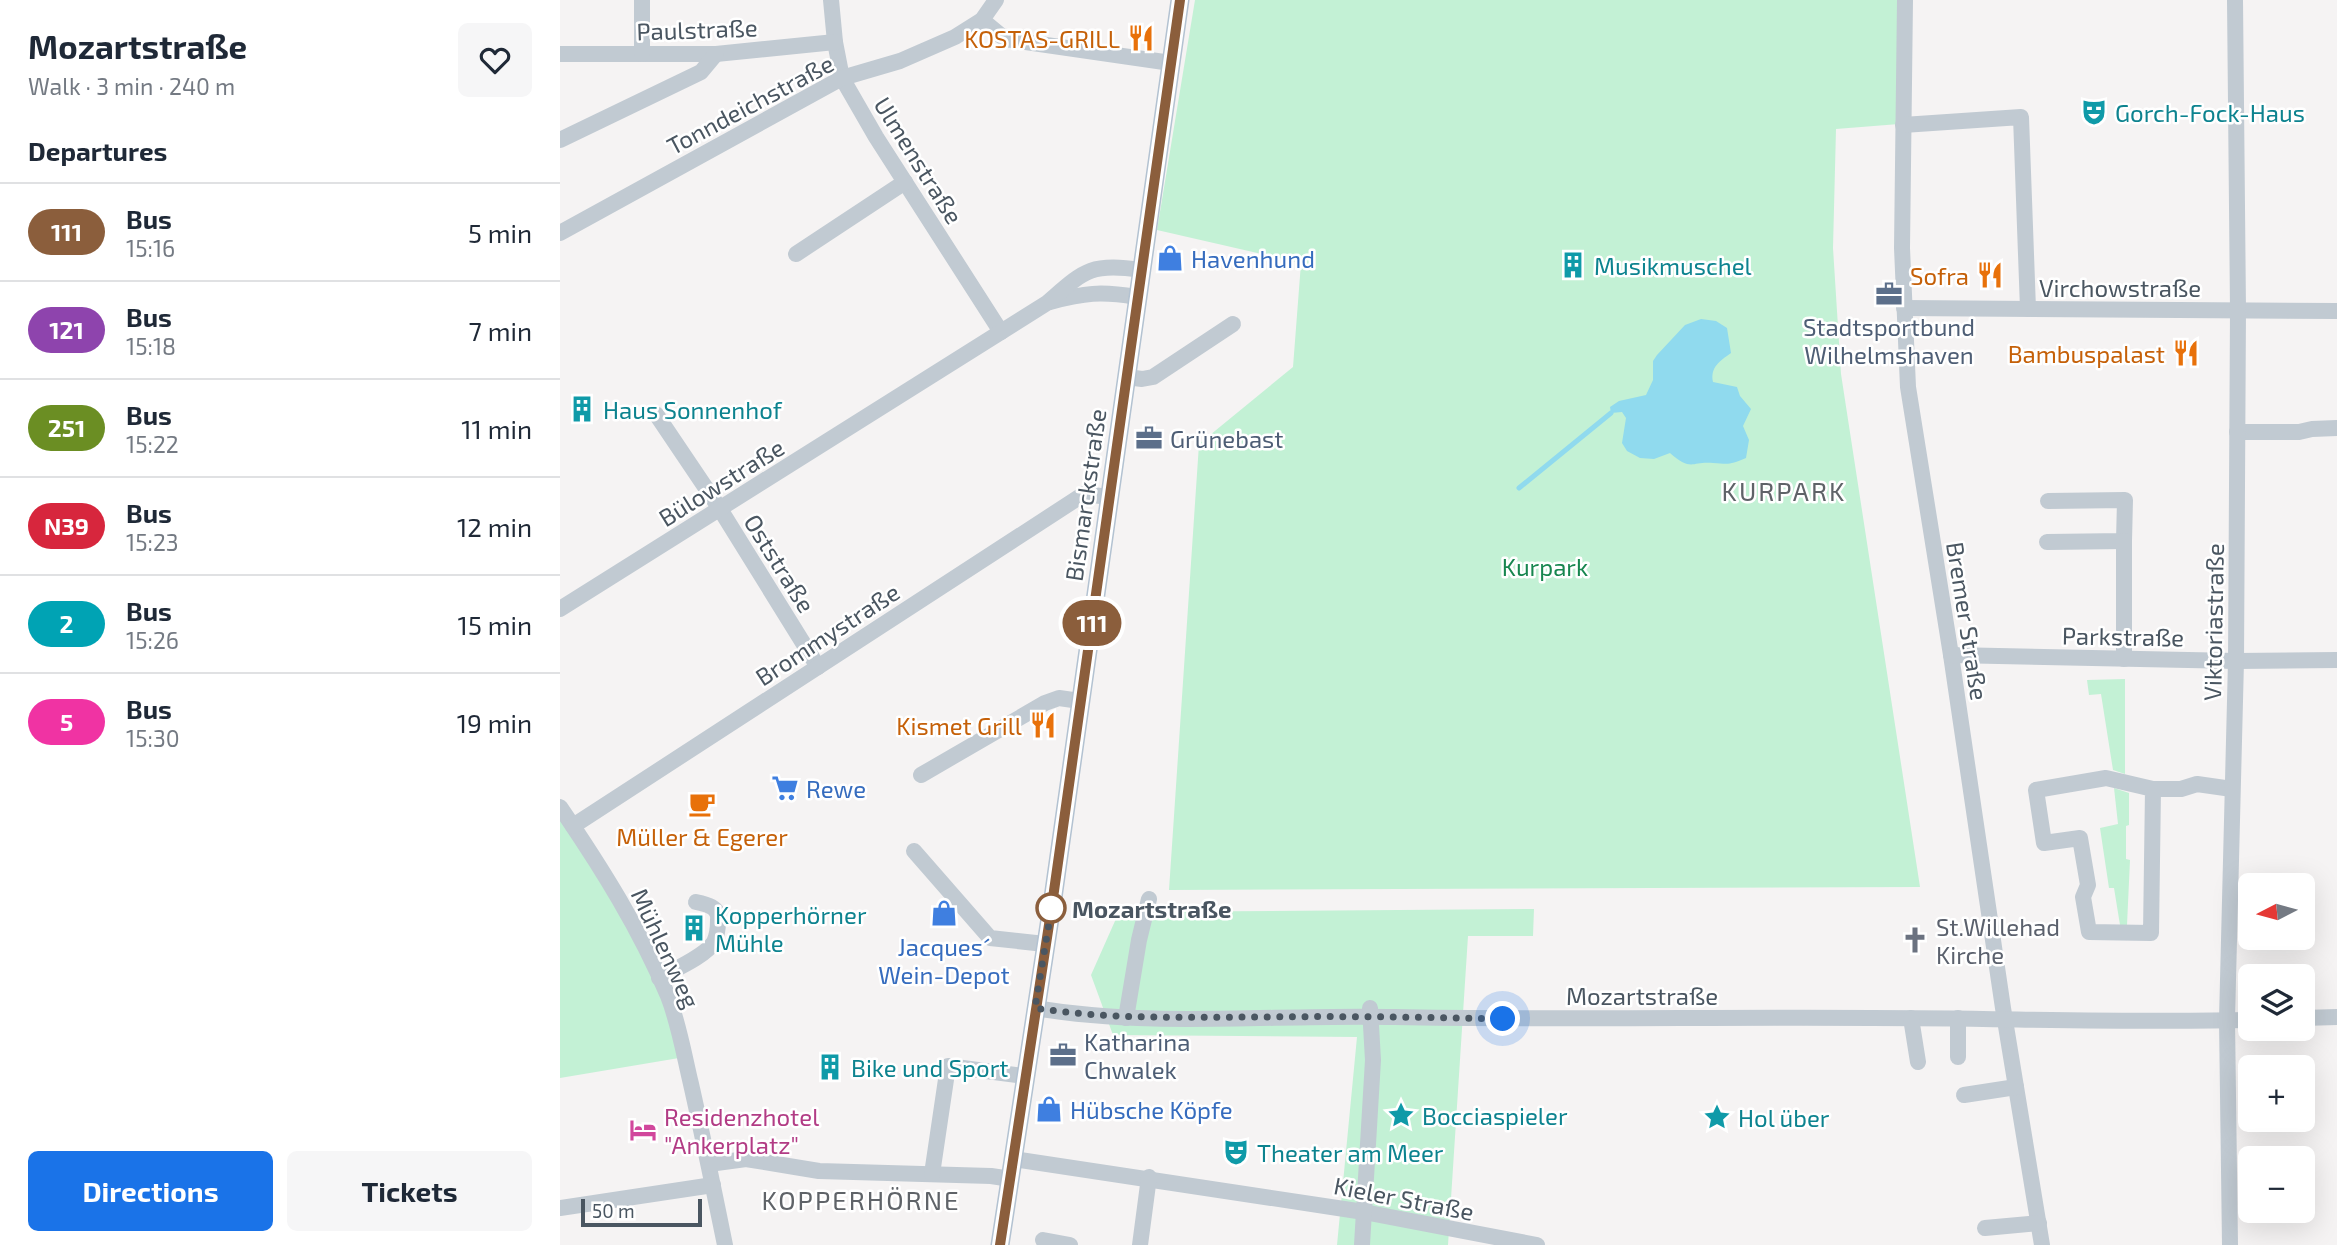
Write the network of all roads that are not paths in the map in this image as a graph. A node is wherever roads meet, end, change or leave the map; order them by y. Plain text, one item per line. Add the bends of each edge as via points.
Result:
1 (642, 0) edge
2 (831, 0) edge
3 (996, 0) edge
4 (1180, 0) edge
5 (1905, 0) edge
6 (2235, 0) edge
7 (982, 20) junction
8 (835, 42) junction
9 (560, 54) edge
10 (642, 54) junction
11 (716, 54) junction
12 (1171, 63) junction
13 (842, 78) junction
14 (1903, 125) junction
15 (560, 140) edge
16 (905, 182) junction
17 (560, 233) edge
18 (796, 254) dead end
19 (1140, 270) junction
20 (1136, 297) junction
21 (1047, 303) junction
22 (1903, 308) junction
23 (2028, 309) junction
24 (2238, 310) junction
25 (2337, 311) edge
26 (1233, 324) dead end
27 (1001, 332) junction
28 (1127, 377) junction
29 (656, 414) dead end
30 (2337, 428) edge
31 (2237, 432) junction
32 (1109, 497) junction
33 (2048, 501) dead end
34 (720, 509) junction
35 (2119, 541) junction
36 (2047, 542) dead end
37 (560, 609) edge
38 (1951, 655) junction
39 (2119, 659) junction
40 (2337, 660) edge
41 (2236, 661) junction
42 (818, 667) junction
43 (1080, 701) junction
44 (921, 775) dead end
45 (2153, 789) junction
46 (2226, 789) junction
47 (560, 807) edge
48 (573, 826) junction
49 (914, 850) dead end
50 (1149, 900) dead end
51 (696, 902) dead end
52 (1045, 944) junction
53 (659, 978) junction
54 (1035, 1008) junction
55 (1370, 1011) junction
56 (2337, 1017) edge
57 (1126, 1018) junction
58 (1911, 1018) junction
59 (1958, 1018) junction
60 (2004, 1018) junction
61 (2315, 1018) edge
62 (2227, 1020) junction
63 (2238, 1020) edge
64 (1958, 1056) dead end
65 (1918, 1062) dead end
66 (1024, 1076) junction
67 (2016, 1087) junction
68 (1964, 1095) dead end
69 (1014, 1159) junction
70 (709, 1164) junction
71 (932, 1174) junction
72 (1149, 1177) junction
73 (1011, 1179) junction
74 (713, 1185) junction
75 (560, 1208) edge
76 (1364, 1212) junction
77 (2039, 1223) junction
78 (1985, 1228) dead end
79 (1043, 1240) dead end
80 (725, 1245) edge
81 (1000, 1245) edge
82 (1070, 1245) edge
83 (1140, 1245) edge
84 (1362, 1245) edge
85 (1537, 1245) edge
86 (2042, 1245) edge
87 (2230, 1245) edge

1 - 10 street
2 - 8 street, Ulmenstraße
3 - 7 street, Tonndeichstraße
4 - 12 main road, Bismarckstraße
5 - 14 street, Bremer Straße
6 - 24 street, Viktoriastraße
7 - 12 street via 1005,39
7 - 13 street, Tonndeichstraße via 900,61
8 - 11 street, Paulstraße
8 - 13 street, Ulmenstraße
9 - 10 street, Paulstraße
10 - 11 street, Paulstraße
11 - 15 street via 701,72
12 - 19 main road, Bismarckstraße
13 - 16 street, Ulmenstraße
13 - 17 street, Tonndeichstraße
14 - 22 street, Bremer Straße
14 - 23 street via 2021,117
16 - 18 street
16 - 27 street, Ulmenstraße
19 - 20 main road, Bismarckstraße
19 - 21 street, Bülowstraße via 1092,268
20 - 21 street, Bülowstraße via 1085,293
20 - 28 main road, Bismarckstraße
21 - 27 street, Bülowstraße
22 - 23 street, Virchowstraße
22 - 38 street, Bremer Straße via 1908,387
23 - 24 street, Virchowstraße
24 - 25 street, Virchowstraße
24 - 31 street, Viktoriastraße
26 - 28 street via 1153,377
27 - 34 street, Bülowstraße
28 - 32 main road, Bismarckstraße
29 - 34 street, Oststraße
30 - 31 street
31 - 41 street, Viktoriastraße
32 - 42 street, Brommystraße via 1084,494
32 - 43 main road, Bismarckstraße
33 - 35 street via 2125,500
34 - 37 street, Bülowstraße
34 - 42 street, Oststraße
35 - 36 street
35 - 39 street
38 - 39 street, Parkstraße
38 - 60 street, Bremer Straße
39 - 41 street, Parkstraße
40 - 41 street, Parkstraße
41 - 46 street, Viktoriastraße
42 - 48 street, Brommystraße
43 - 44 street via 1059,698 1045,703
43 - 52 main road, Bismarckstraße
45 - 45 street via 2106,778 2036,790 2043,843 2080,838 2089,932 2151,933
45 - 46 street via 2196,794
46 - 62 street, Viktoriastraße
47 - 48 street, Mühlenweg
48 - 53 street, Mühlenweg via 608,880
49 - 52 street via 990,939
50 - 57 street
51 - 53 street via 709,905 719,916 713,942
52 - 54 main road, Bismarckstraße
53 - 70 street, Mühlenweg via 681,1040
54 - 57 street, Mozartstraße
54 - 66 main road, Bismarckstraße
55 - 57 street, Mozartstraße
55 - 58 street, Mozartstraße via 1503,1019
55 - 76 street via 1373,1060
56 - 61 street
58 - 59 street, Mozartstraße
58 - 65 street
59 - 60 street, Mozartstraße
59 - 64 street
60 - 62 street, Mozartstraße
60 - 67 street, Bremer Straße
62 - 63 street, Mozartstraße
62 - 87 street, Viktoriastraße
66 - 69 main road, Bismarckstraße
66 - 71 street via 948,1066
67 - 68 street
67 - 77 street, Bremer Straße
69 - 72 street, Kieler Straße
69 - 73 main road, Bismarckstraße
70 - 71 street via 746,1158 819,1171
70 - 74 street, Mühlenweg
71 - 73 street
72 - 76 street, Kieler Straße
72 - 83 street
73 - 81 main road, Bismarckstraße
74 - 75 street
74 - 80 street, Mühlenweg
76 - 84 street
76 - 85 street, Kieler Straße
77 - 78 street
77 - 86 street, Bremer Straße
79 - 82 street

